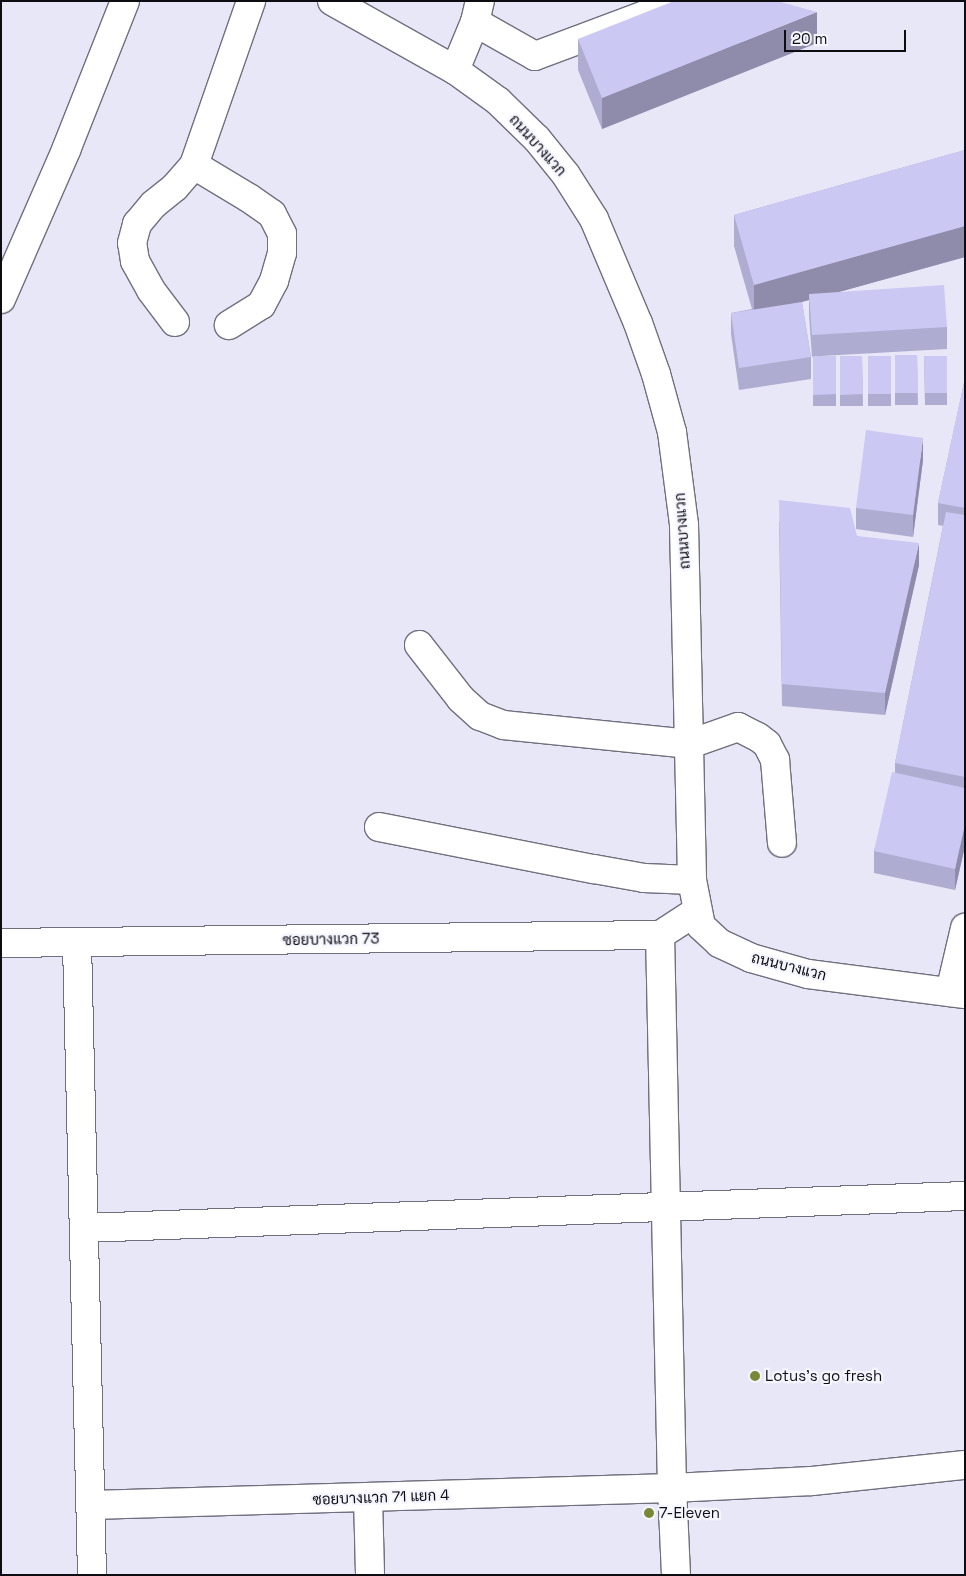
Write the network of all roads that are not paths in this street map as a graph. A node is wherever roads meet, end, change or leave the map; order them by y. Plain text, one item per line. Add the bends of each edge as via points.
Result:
1 (125, 1) edge
2 (251, 1) edge
3 (332, 1) edge
4 (669, 1) edge
5 (478, 12) edge
6 (454, 70) junction
7 (194, 165) junction
8 (1, 299) edge
9 (175, 322) dead end
10 (229, 325) dead end
11 (419, 645) dead end
12 (690, 744) junction
13 (379, 827) dead end
14 (782, 843) dead end
15 (692, 880) junction
16 (698, 911) junction
17 (965, 928) edge
18 (660, 935) junction
19 (1, 942) edge
20 (77, 942) junction
21 (958, 993) edge
22 (965, 1196) edge
23 (666, 1209) junction
24 (84, 1228) junction
25 (965, 1465) edge
26 (672, 1488) junction
27 (368, 1497) junction
28 (91, 1505) junction
29 (92, 1575) edge
30 (370, 1575) edge
31 (676, 1575) edge

1 - 8 street via 66,150
2 - 7 street
3 - 6 street, ถนนบางแวก
4 - 5 street via 661,9 535,56
5 - 6 street
6 - 12 street, ถนนบางแวก via 498,101 537,139 566,175 594,219 656,374 672,432 684,525
7 - 9 street via 137,224 132,243 135,261 151,290
7 - 10 street via 272,214 282,234 282,253 274,281 261,305
11 - 12 street via 461,699 480,716 504,724
12 - 14 street via 738,727 767,744 775,760
12 - 15 street, ถนนบางแวก
13 - 15 street via 644,878
15 - 16 street, ถนนบางแวก
16 - 18 street
16 - 21 street, ถนนบางแวก via 701,926 719,942 751,958 808,974
17 - 21 street
18 - 20 street, ซอยบางแวก 73
18 - 23 street
19 - 20 street, ซอยบางแวก 73
20 - 24 street
22 - 23 street
23 - 24 street
23 - 26 street
24 - 28 street
25 - 26 street, ซอยบางแวก 71 แยก 4 via 812,1481
26 - 27 street, ซอยบางแวก 71 แยก 4
26 - 31 street
27 - 28 street, ซอยบางแวก 71 แยก 4
27 - 30 street
28 - 29 street

